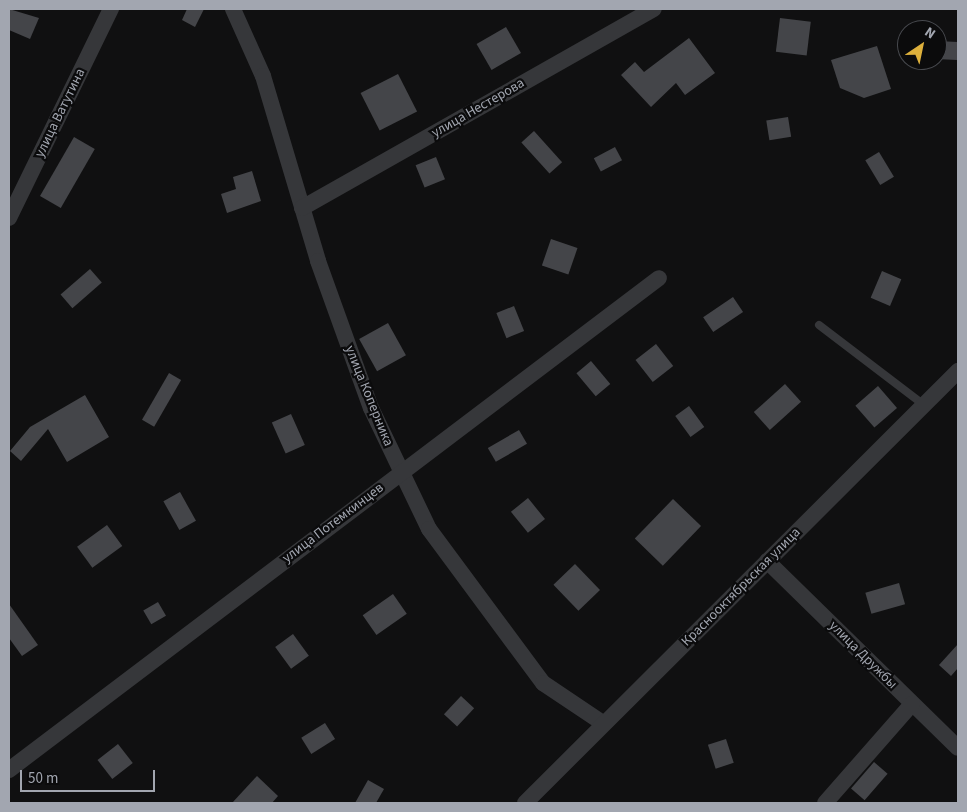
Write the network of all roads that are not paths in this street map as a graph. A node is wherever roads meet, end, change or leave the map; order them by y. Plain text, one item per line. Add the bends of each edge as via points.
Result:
1 (111, 9) edge
2 (233, 9) edge
3 (654, 9) edge
4 (302, 208) junction
5 (9, 218) edge
6 (659, 278) dead end
7 (819, 324) dead end
8 (958, 371) edge
9 (924, 405) junction
10 (401, 472) junction
11 (767, 561) junction
12 (912, 704) junction
13 (604, 724) junction
14 (958, 748) edge
15 (9, 770) edge
16 (525, 803) edge
17 (825, 803) edge

1 - 5 street, улица Ватутина
2 - 4 street, улица Коперника via 263,76
3 - 4 street, улица Нестерова
4 - 10 street, улица Коперника via 372,408
6 - 10 street, улица Потемкинцев
7 - 9 lane
8 - 9 street, Краснооктябрьская улица
9 - 11 street, Краснооктябрьская улица
10 - 13 street, улица Коперника via 428,529 543,683
10 - 15 street, улица Потемкинцев
11 - 12 street, улица Дружбы
11 - 13 street, Краснооктябрьская улица
12 - 14 street, улица Дружбы
12 - 17 street
13 - 16 street, Краснооктябрьская улица

